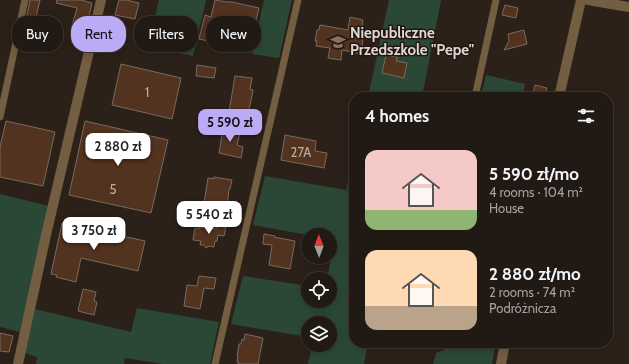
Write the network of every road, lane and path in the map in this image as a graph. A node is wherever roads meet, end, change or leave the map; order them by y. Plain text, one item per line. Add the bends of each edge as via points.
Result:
1 (25, 0) edge
2 (101, 0) edge
3 (298, 0) edge
4 (496, 0) edge
5 (581, 0) edge
6 (588, 0) edge
7 (629, 8) edge
8 (476, 92) edge
9 (560, 92) edge
10 (0, 117) edge
11 (504, 348) edge
12 (18, 364) edge
13 (215, 364) edge
14 (501, 364) edge

1 - 10 lane
2 - 12 street
3 - 13 lane
4 - 8 lane
5 - 9 street
6 - 7 street
11 - 14 street

